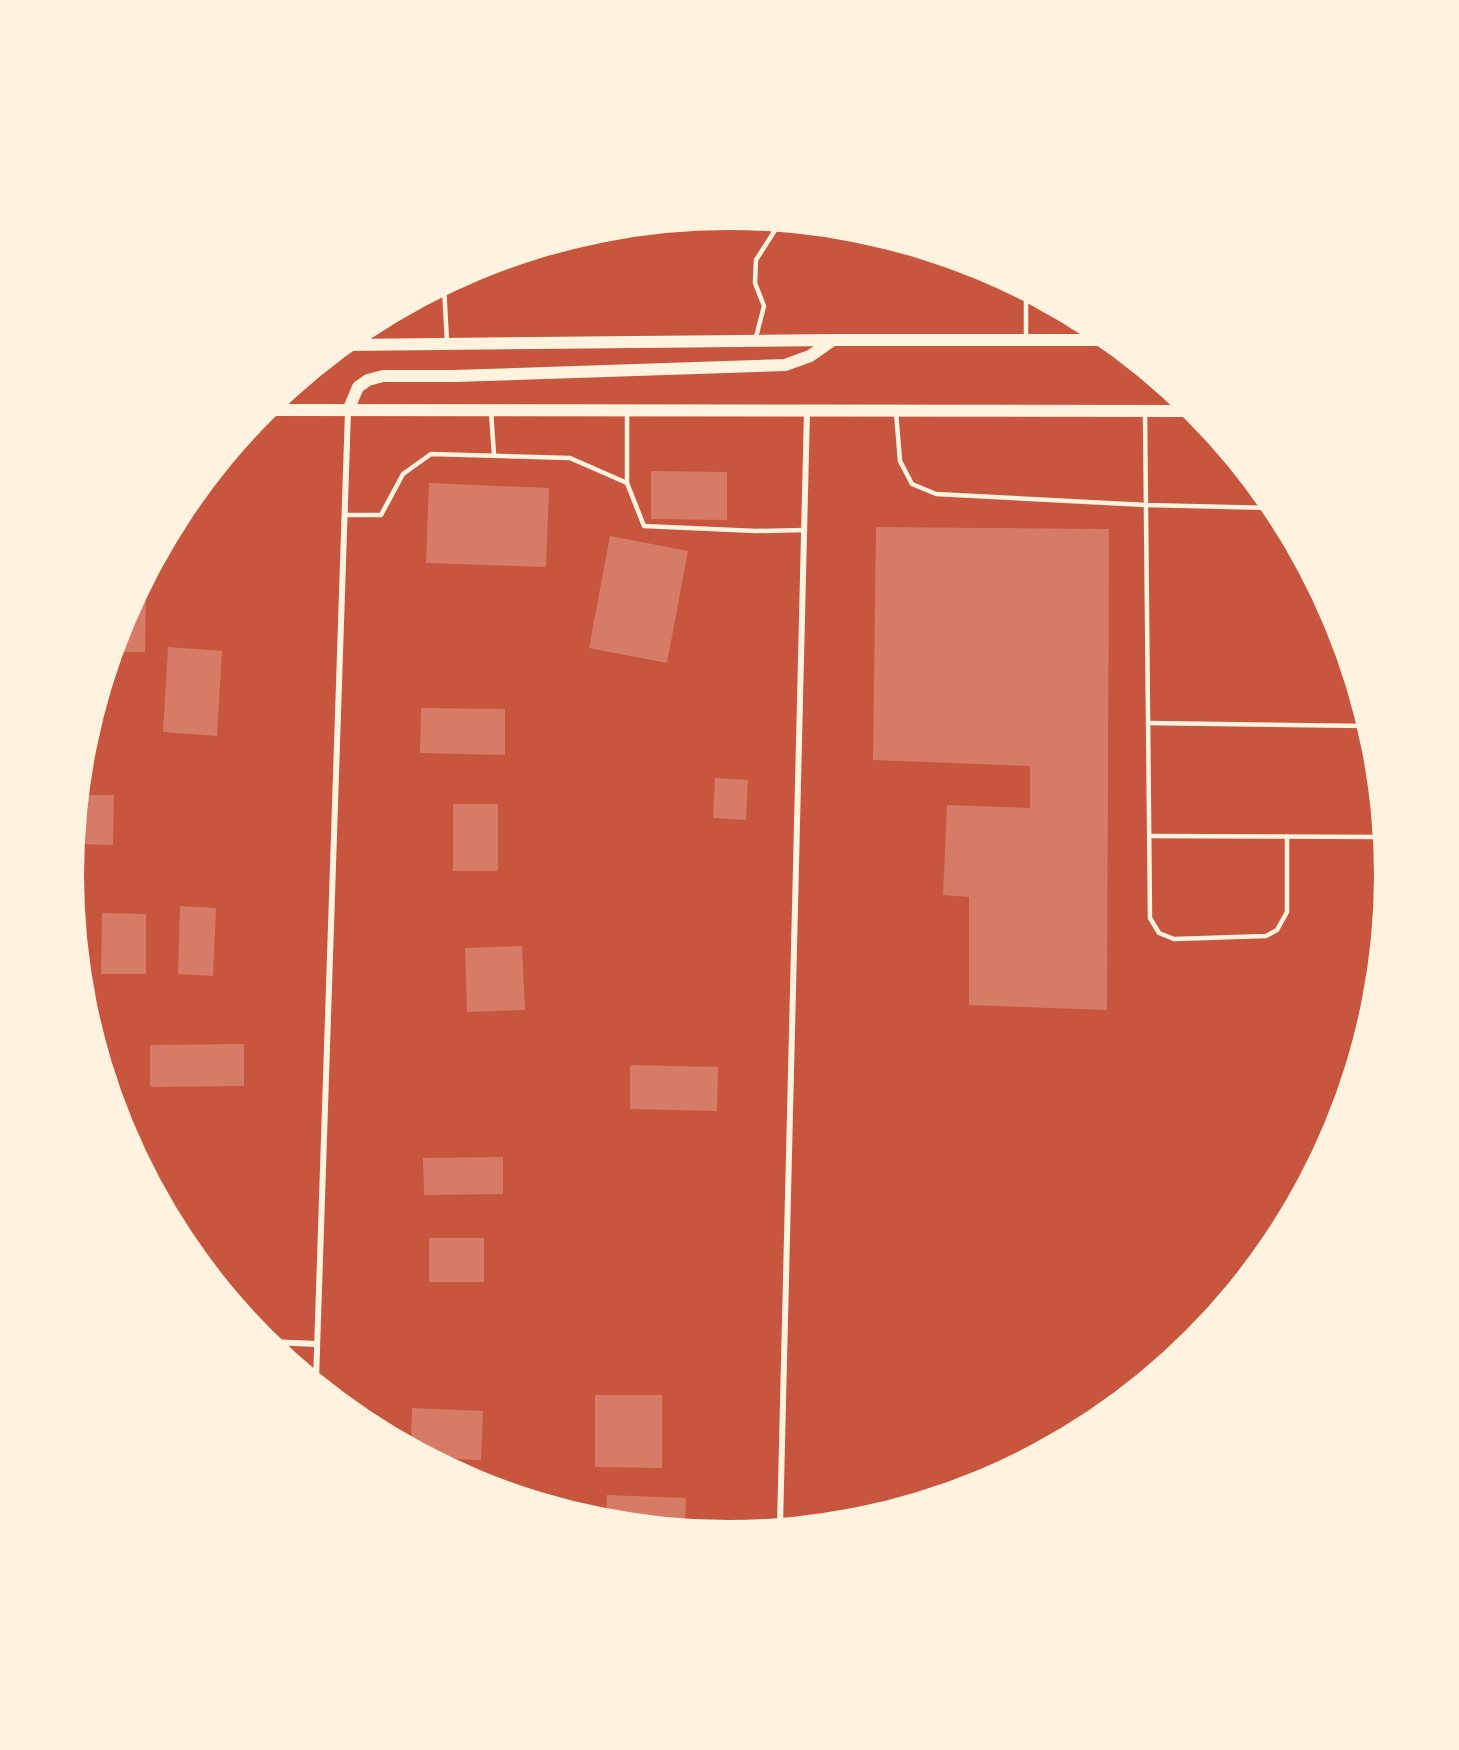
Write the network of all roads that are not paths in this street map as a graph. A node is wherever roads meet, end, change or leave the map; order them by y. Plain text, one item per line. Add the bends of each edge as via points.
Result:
1 (774, 231) edge
2 (444, 296) edge
3 (1026, 302) edge
4 (833, 340) junction
5 (1026, 340) junction
6 (1091, 340) edge
7 (755, 341) junction
8 (447, 344) junction
9 (362, 345) edge
10 (282, 410) edge
11 (348, 411) junction
12 (491, 411) junction
13 (627, 411) junction
14 (807, 411) junction
15 (896, 411) junction
16 (1145, 411) junction
17 (1177, 411) edge
18 (494, 455) junction
19 (627, 483) junction
20 (1146, 505) junction
21 (1260, 508) edge
22 (344, 515) junction
23 (805, 530) junction
24 (1148, 723) junction
25 (1357, 726) edge
26 (1149, 836) junction
27 (1287, 837) junction
28 (1374, 837) edge
29 (285, 1343) edge
30 (317, 1344) junction
31 (316, 1370) edge
32 (780, 1518) edge

1 - 7 lane via 756,260 756,283 764,306
2 - 8 lane
3 - 5 lane
4 - 5 main road
4 - 7 main road
4 - 11 main road via 810,356 785,365 383,376 358,387
5 - 6 main road
7 - 8 main road
8 - 9 main road
10 - 11 main road
11 - 12 main road
11 - 22 street
12 - 13 main road
12 - 18 lane
13 - 14 main road
13 - 19 lane
14 - 15 main road
14 - 23 street
15 - 16 main road
15 - 20 lane via 900,460 912,484 936,494
16 - 17 main road
16 - 20 lane
18 - 19 lane via 570,458
18 - 22 lane via 430,454 403,474 381,515
19 - 23 lane via 644,526
20 - 21 lane
20 - 24 lane
22 - 30 street
23 - 32 street
24 - 25 lane
24 - 26 lane
26 - 27 lane
26 - 27 lane via 1150,918 1159,933 1174,939 1266,936 1277,930 1287,912
27 - 28 lane
29 - 30 street
30 - 31 street

